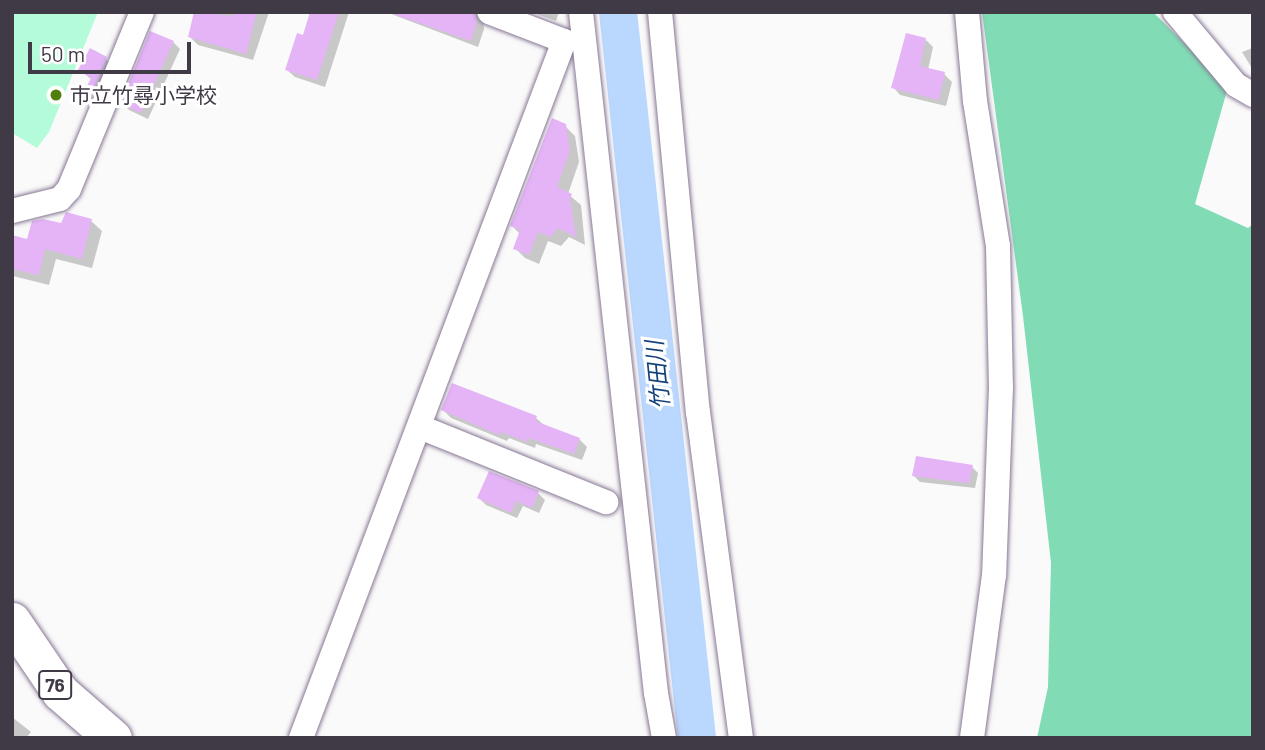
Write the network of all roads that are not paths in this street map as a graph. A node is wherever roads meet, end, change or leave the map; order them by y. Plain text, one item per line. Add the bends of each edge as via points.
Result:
1 (142, 12) edge
2 (489, 12) edge
3 (569, 12) edge
4 (582, 12) edge
5 (660, 12) edge
6 (967, 12) edge
7 (1175, 12) edge
8 (565, 41) junction
9 (1253, 95) edge
10 (12, 211) edge
11 (421, 427) junction
12 (606, 502) dead end
13 (12, 621) edge
14 (113, 738) edge
15 (301, 738) edge
16 (664, 738) edge
17 (741, 738) edge
18 (972, 738) edge

1 - 10 street via 69,189 60,199
2 - 8 street
3 - 8 street
4 - 16 street
5 - 17 street via 698,412
6 - 18 street via 975,101 999,246 1001,387 994,575
7 - 9 street via 1236,85
8 - 11 street
11 - 12 street
11 - 15 street
13 - 14 main road, 76 via 60,692

